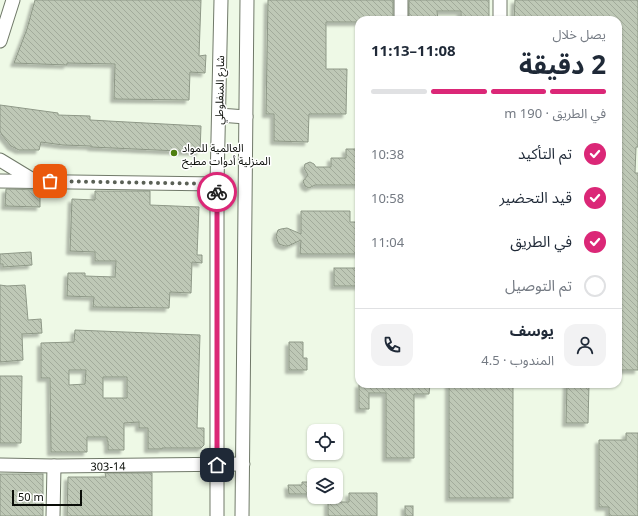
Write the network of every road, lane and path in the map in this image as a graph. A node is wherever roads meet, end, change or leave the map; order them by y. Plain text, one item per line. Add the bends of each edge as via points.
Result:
1 (13, 0) edge
2 (221, 0) edge
3 (247, 0) edge
4 (401, 0) edge
5 (500, 0) edge
6 (401, 16) edge
7 (500, 16) edge
8 (0, 42) edge
9 (219, 115) junction
10 (246, 117) junction
11 (0, 160) edge
12 (0, 180) edge
13 (35, 180) junction
14 (218, 184) junction
15 (243, 464) junction
16 (0, 465) edge
17 (217, 465) junction
18 (54, 466) junction
19 (53, 516) edge
20 (217, 516) edge
21 (242, 516) edge

1 - 8 street
2 - 9 street, شارع المنفلوطي
3 - 10 street
4 - 6 street
5 - 7 street
9 - 10 street
9 - 14 street, شارع المنفلوطي
10 - 15 street
11 - 13 street
12 - 13 street
13 - 14 street
14 - 17 street, شارع المنفلوطي
15 - 17 street, 303-14
15 - 21 street
16 - 18 street, 303-14
17 - 18 street, 303-14
17 - 20 street, شارع المنفلوطي
18 - 19 street

